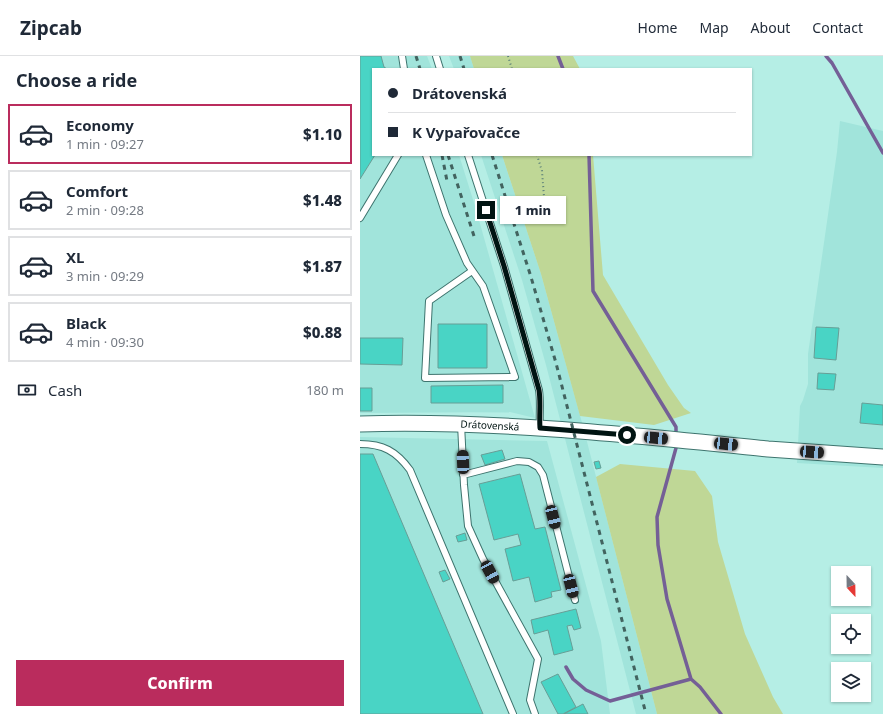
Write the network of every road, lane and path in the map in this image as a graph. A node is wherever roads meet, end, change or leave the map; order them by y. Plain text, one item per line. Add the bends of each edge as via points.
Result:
1 (402, 56) edge
2 (436, 56) edge
3 (508, 56) edge
4 (404, 68) edge
5 (440, 68) edge
6 (512, 68) edge
7 (397, 156) edge
8 (426, 156) edge
9 (468, 156) edge
10 (537, 156) edge
11 (360, 218) edge
12 (546, 223) dead end
13 (472, 272) junction
14 (360, 424) edge
15 (461, 424) junction
16 (540, 428) junction
17 (360, 444) edge
18 (883, 457) edge
19 (463, 475) junction
20 (575, 600) dead end
21 (513, 714) edge
22 (535, 714) edge

1 - 4 lane
2 - 5 lane
3 - 6 path
7 - 11 lane
8 - 13 lane via 446,215
9 - 16 lane via 504,266 539,390
10 - 12 path via 542,171
13 - 13 lane via 483,286 515,377 425,378 429,301
14 - 15 street, Drátovenská
15 - 16 street, Drátovenská
15 - 19 lane
16 - 18 street, Drátovenská
17 - 21 lane via 387,448 396,453 410,470
19 - 20 lane via 517,461 529,462 538,467 543,475
19 - 22 lane via 468,526 538,659 530,700

